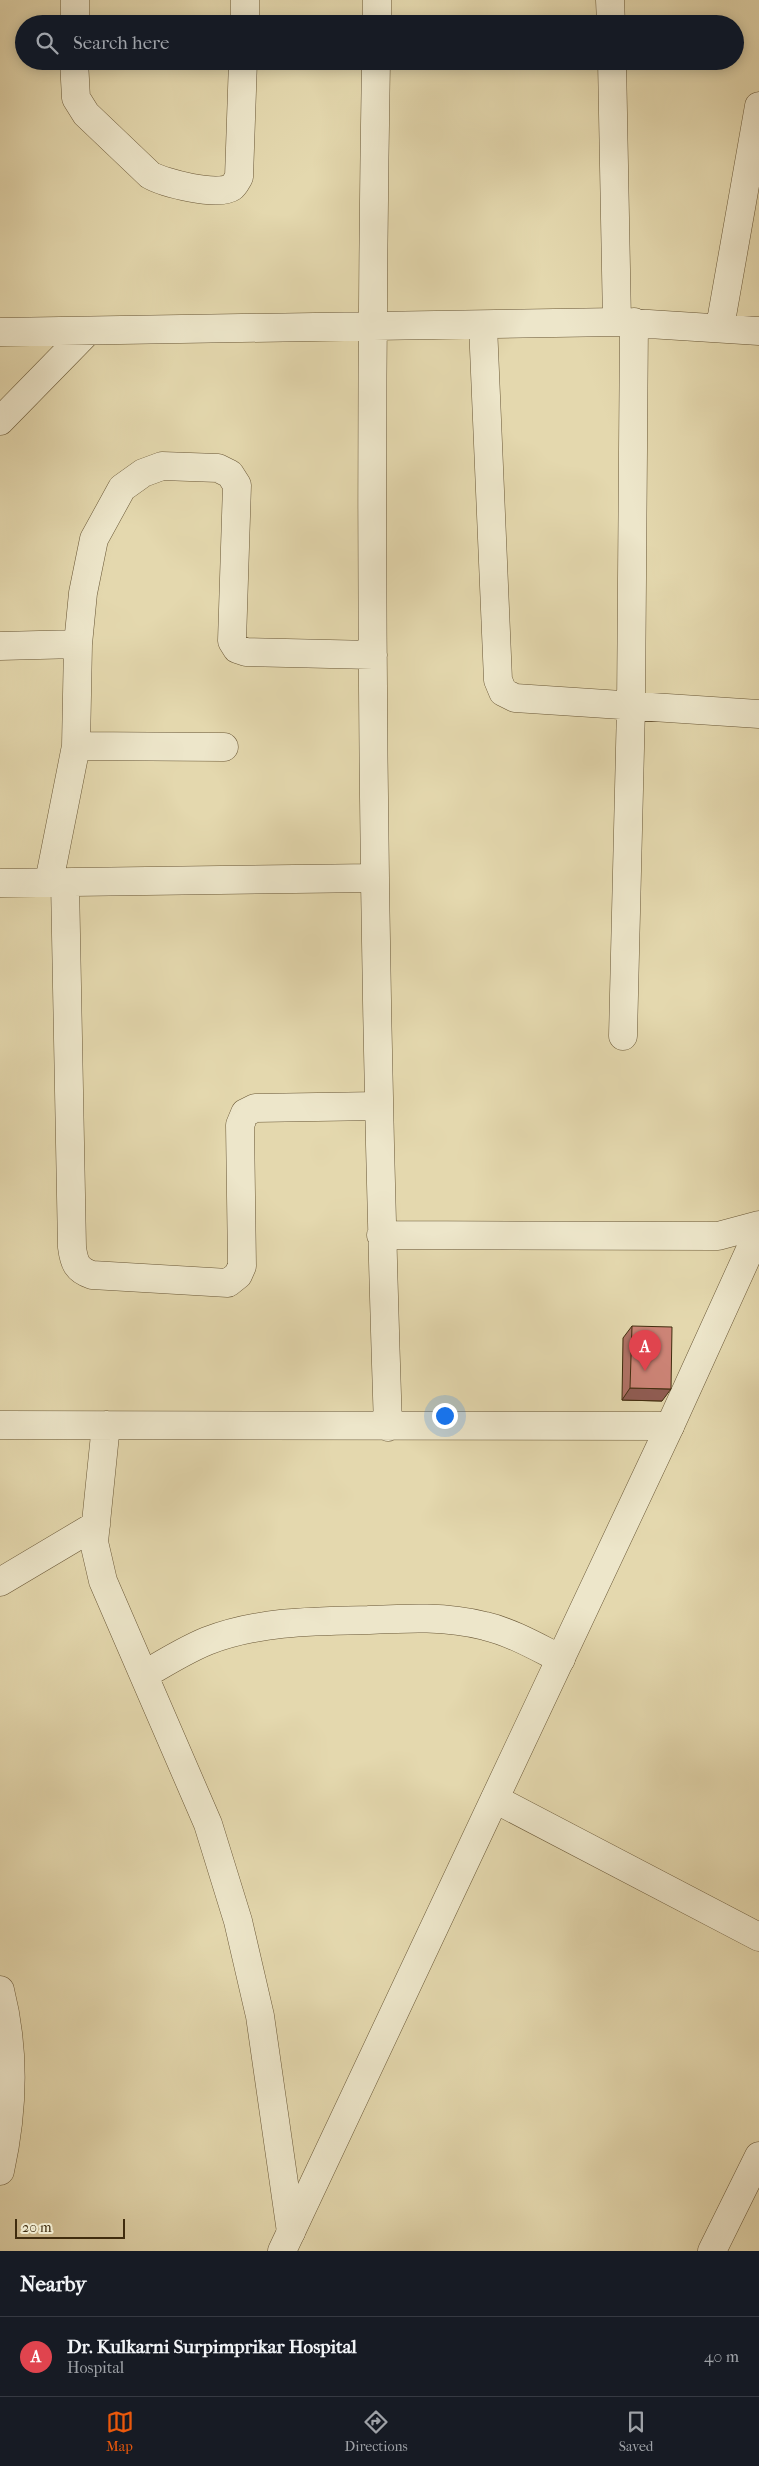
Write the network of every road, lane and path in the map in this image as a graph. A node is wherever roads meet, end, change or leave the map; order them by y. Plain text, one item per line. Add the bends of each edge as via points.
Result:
1 (75, 0) edge
2 (246, 0) edge
3 (377, 0) edge
4 (610, 0) edge
5 (75, 15) edge
6 (245, 15) edge
7 (376, 15) edge
8 (611, 15) edge
9 (74, 70) edge
10 (243, 70) edge
11 (376, 70) edge
12 (612, 70) edge
13 (759, 106) edge
14 (625, 322) junction
15 (483, 325) junction
16 (371, 327) junction
17 (720, 327) junction
18 (88, 331) junction
19 (759, 331) edge
20 (0, 332) edge
21 (0, 421) edge
22 (78, 644) junction
23 (0, 646) edge
24 (373, 655) junction
25 (631, 707) junction
26 (759, 714) edge
27 (76, 746) junction
28 (224, 747) dead end
29 (374, 878) junction
30 (0, 882) edge
31 (57, 882) junction
32 (623, 1036) dead end
33 (378, 1106) junction
34 (759, 1224) edge
35 (759, 1230) edge
36 (381, 1235) junction
37 (0, 1425) edge
38 (106, 1425) junction
39 (670, 1426) junction
40 (388, 1427) junction
41 (96, 1526) junction
42 (0, 1582) edge
43 (561, 1659) junction
44 (144, 1676) junction
45 (495, 1799) junction
46 (759, 1936) edge
47 (0, 1990) edge
48 (5, 2074) edge
49 (4, 2132) edge
50 (759, 2156) edge
51 (0, 2171) edge
52 (287, 2241) edge
53 (712, 2251) edge

1 - 5 street
2 - 6 street
3 - 7 street
4 - 8 street
9 - 10 street via 76,98 86,114 150,175 159,180 217,192 233,187 239,177
11 - 16 street
12 - 14 street
13 - 17 street
14 - 15 street
14 - 17 street
14 - 25 street
15 - 16 street
15 - 25 street via 498,680 503,692 515,698
16 - 18 street
16 - 24 street
17 - 19 street
18 - 20 street
18 - 21 street
22 - 23 street
22 - 24 street via 83,593 94,539 122,488 143,473 162,466 218,468 230,474 237,485 232,641 237,649 246,652
22 - 27 street
24 - 29 street
25 - 26 street
25 - 32 street
27 - 28 street
27 - 31 street
29 - 31 street
29 - 33 street
30 - 31 street
31 - 33 street via 72,1247 73,1261 80,1271 92,1275 228,1283 238,1275 242,1266 240,1125 245,1113 255,1108
33 - 36 street
34 - 36 street via 718,1236
35 - 39 street
36 - 40 street
37 - 38 street
38 - 40 street
38 - 41 street
39 - 40 street
39 - 43 street
41 - 42 street
41 - 44 street via 94,1542 103,1581
43 - 44 street via 488,1626 435,1617 297,1622 251,1628 207,1642 177,1655
43 - 45 street
44 - 52 street via 208,1824 238,1921 260,2016
45 - 46 street
45 - 52 street
47 - 48 street via 6,2014
48 - 49 street
49 - 51 street
50 - 53 street

